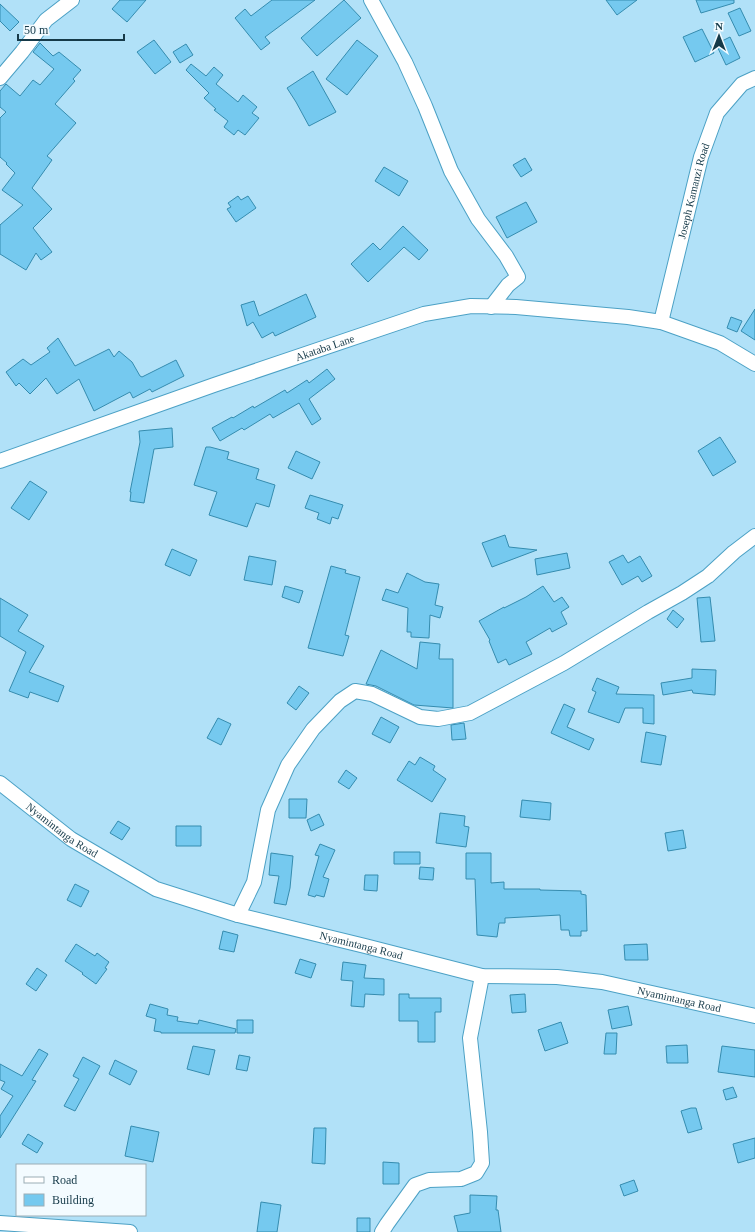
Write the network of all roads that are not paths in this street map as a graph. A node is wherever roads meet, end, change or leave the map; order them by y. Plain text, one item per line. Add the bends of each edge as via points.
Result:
1 (72, 0) edge
2 (371, 0) edge
3 (0, 78) edge
4 (755, 78) edge
5 (491, 307) junction
6 (661, 322) junction
7 (755, 364) edge
8 (0, 460) edge
9 (755, 536) edge
10 (0, 783) edge
11 (238, 915) junction
12 (482, 976) junction
13 (755, 1016) edge
14 (0, 1223) edge
15 (130, 1232) edge
16 (382, 1232) edge

1 - 3 street via 46,20
2 - 5 street via 405,62 451,171 478,219 506,256 518,278 508,285
4 - 6 street, Joseph Kamanzi Road via 742,84 717,114 701,156
5 - 6 street, Akataba Lane via 628,316
5 - 8 street, Akataba Lane via 471,306 424,314
6 - 7 street, Akataba Lane via 720,343
9 - 11 street via 708,576 682,593 564,663 470,713 438,719 420,717 372,694 354,691 340,701 313,729 288,766 268,810 254,882
10 - 11 street, Nyamintanga Road via 71,839 156,890
11 - 12 street, Nyamintanga Road
12 - 13 street, Nyamintanga Road via 557,977 602,982
12 - 16 street via 470,1038 482,1163 476,1173 461,1179 429,1180 415,1185
14 - 15 street

